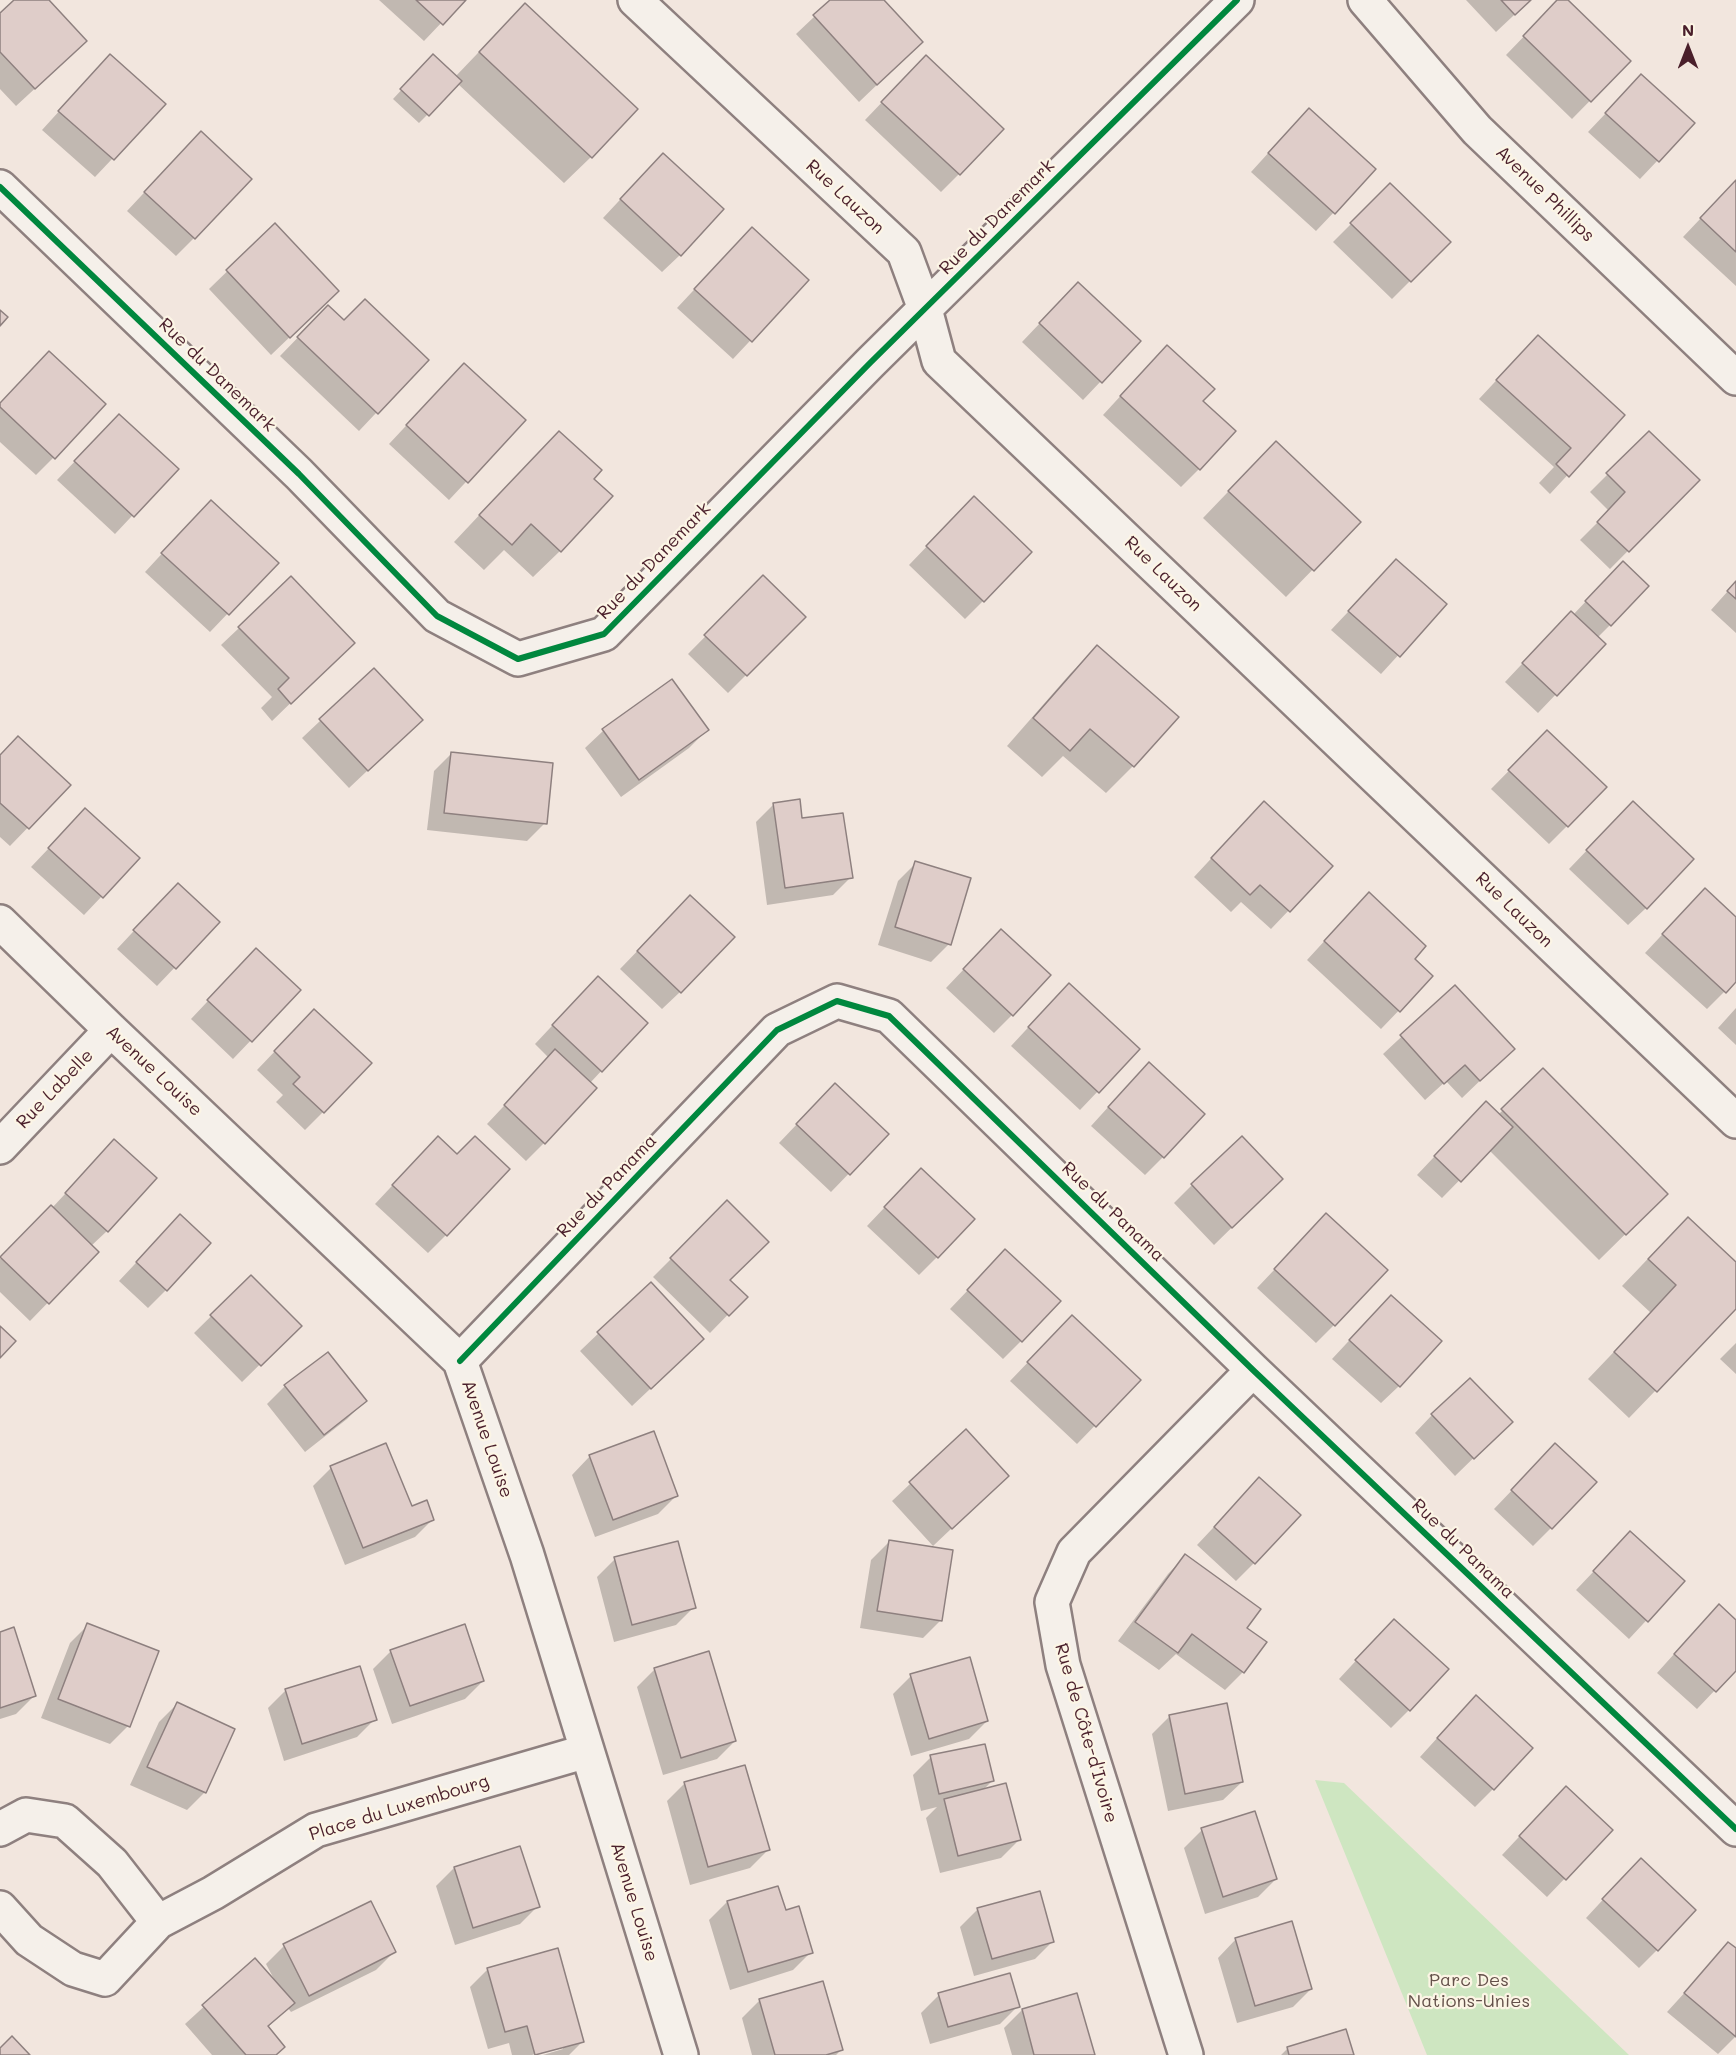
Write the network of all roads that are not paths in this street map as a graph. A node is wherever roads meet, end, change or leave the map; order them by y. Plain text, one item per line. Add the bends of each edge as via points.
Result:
1 (635, 0) edge
2 (1237, 0) edge
3 (1365, 0) edge
4 (0, 187) edge
5 (925, 309) junction
6 (1736, 378) edge
7 (0, 922) edge
8 (111, 1030) junction
9 (1736, 1121) edge
10 (0, 1147) edge
11 (460, 1361) junction
12 (1253, 1370) junction
13 (587, 1751) junction
14 (0, 1829) edge
15 (1736, 1829) edge
16 (0, 1908) edge
17 (158, 1922) junction
18 (681, 2055) edge
19 (1186, 2055) edge

1 - 5 street, Rue Lauzon via 904,252
2 - 5 street, Rue du Danemark
3 - 6 street, Avenue Phillips via 1478,130
4 - 5 street, Rue du Danemark via 299,474 437,616 518,659 604,633
5 - 9 street, Rue Lauzon via 939,361
7 - 8 street, Avenue Louise
8 - 10 street, Rue Labelle
8 - 11 street, Avenue Louise
11 - 12 street, Rue du Panama via 777,1030 837,1001 889,1016
11 - 13 street, Avenue Louise
12 - 15 street, Rue du Panama
12 - 19 street, Rue de Côte-d'Ivoire via 1074,1552 1052,1602 1063,1665
13 - 17 street, Place du Luxembourg via 316,1830
13 - 18 street, Avenue Louise
14 - 17 street via 26,1815 65,1821 112,1863
16 - 17 street, Place du Luxembourg via 28,1940 73,1969 105,1979

